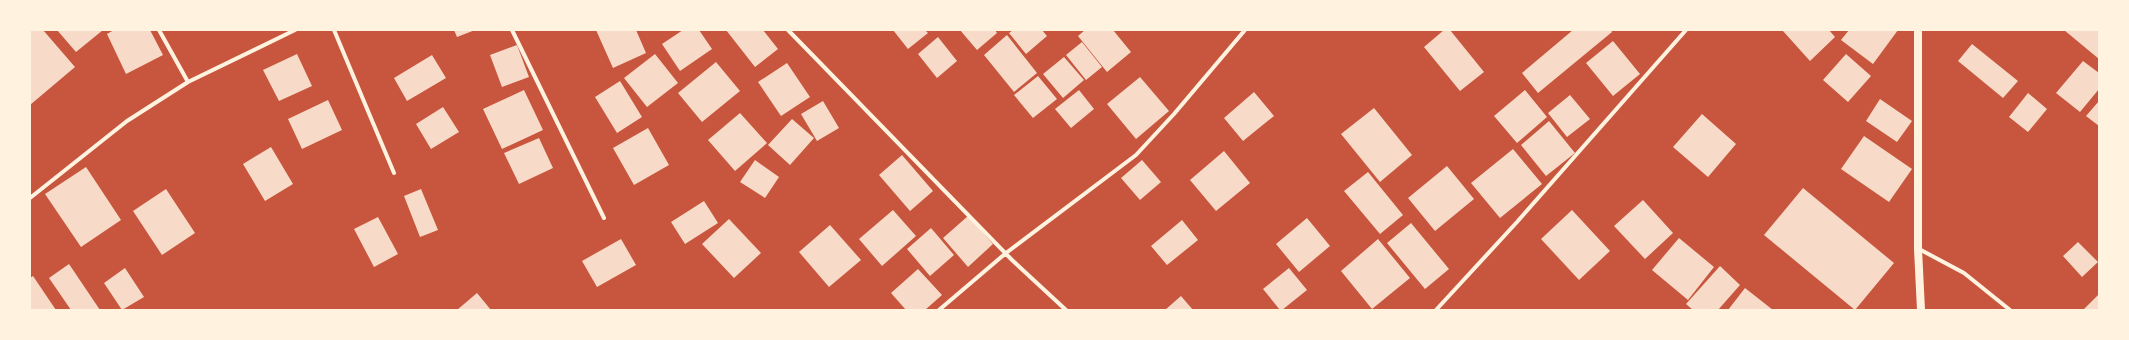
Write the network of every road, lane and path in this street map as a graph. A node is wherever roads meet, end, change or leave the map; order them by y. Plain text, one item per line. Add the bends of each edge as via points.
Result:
1 (159, 30) edge
2 (295, 30) edge
3 (334, 30) edge
4 (512, 30) edge
5 (788, 30) edge
6 (1245, 30) edge
7 (1686, 30) edge
8 (1918, 30) edge
9 (188, 82) junction
10 (394, 173) dead end
11 (30, 198) edge
12 (604, 218) dead end
13 (1918, 249) junction
14 (1006, 253) junction
15 (939, 310) edge
16 (1066, 310) edge
17 (1436, 310) edge
18 (1921, 310) edge
19 (2010, 310) edge

1 - 9 street
2 - 9 street
3 - 10 street
4 - 12 street
5 - 14 street
6 - 14 street via 1136,155
7 - 17 street
8 - 13 main road
9 - 11 street via 127,121
13 - 18 main road
13 - 19 street via 1964,273
14 - 15 street
14 - 16 street

